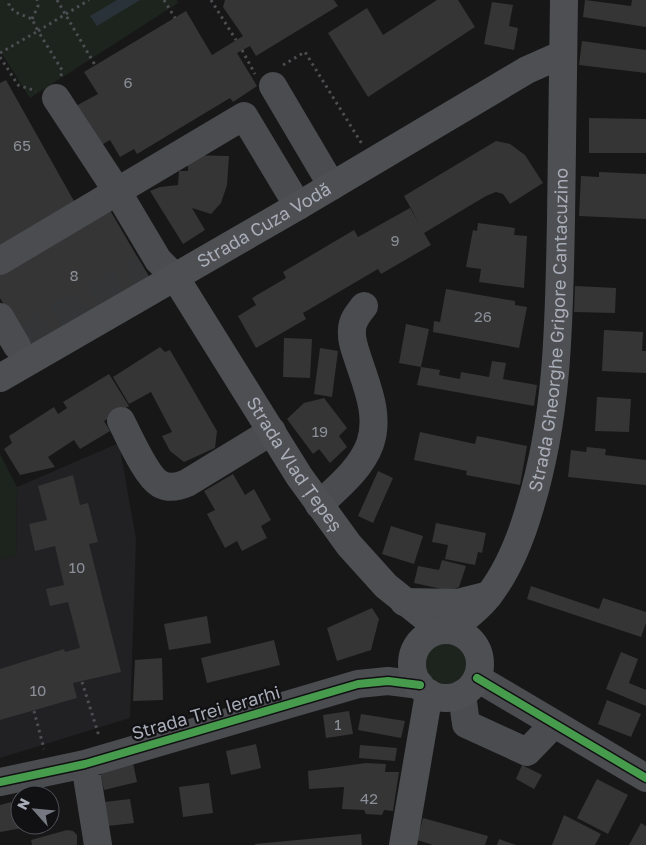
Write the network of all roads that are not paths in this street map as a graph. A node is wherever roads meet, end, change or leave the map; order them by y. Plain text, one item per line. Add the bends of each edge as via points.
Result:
1 (564, 0) edge
2 (563, 62) junction
3 (271, 78) road end
4 (56, 98) road end
5 (332, 186) junction
6 (117, 191) junction
7 (298, 206) junction
8 (0, 261) edge
9 (159, 268) junction
10 (364, 306) dead end
11 (0, 317) edge
12 (15, 358) edge
13 (121, 420) dead end
14 (272, 431) junction
15 (319, 505) junction
16 (489, 595) junction
17 (404, 602) junction
18 (445, 630) junction
19 (470, 686) junction
20 (425, 689) junction
21 (554, 724) junction
22 (95, 761) junction
23 (646, 778) edge
24 (0, 782) edge
25 (98, 845) edge
26 (403, 845) edge

1 - 2 main road, Strada Gheorghe Grigore Cantacuzino
2 - 5 main road, Strada Cuza Vodă via 527,70
2 - 16 main road, Strada Gheorghe Grigore Cantacuzino via 559,341 552,409 541,472 524,528 504,572
3 - 5 street
4 - 6 street
5 - 7 main road, Strada Cuza Vodă
6 - 7 street via 244,116
6 - 8 street
6 - 9 street
7 - 9 main road, Strada Cuza Vodă
9 - 12 main road, Strada Cuza Vodă
9 - 14 main road, Strada Vlad Țepeș
10 - 15 street via 354,319 353,344 372,404 374,423 369,445 351,474
11 - 12 street
13 - 14 street via 151,474 160,484 175,488
14 - 15 main road, Strada Vlad Țepeș
15 - 17 main road, Strada Vlad Țepeș via 368,568
16 - 17 main road via 440,604
16 - 18 main road, Strada Gheorghe Grigore Cantacuzino via 470,615
17 - 18 main road, Strada Vlad Țepeș
18 - 19 main road via 465,635 480,658
18 - 20 main road, Strada Gheorghe Grigore Cantacuzino via 422,640 415,652 413,665
19 - 20 main road via 446,697
19 - 21 street
19 - 21 street via 466,724 527,752
20 - 22 street, Strada Trei Ierarhi via 388,681 358,684
20 - 26 main road, Strada Gheorghe Grigore Cantacuzino
21 - 23 street
22 - 24 street, Strada Trei Ierarhi
22 - 25 street

